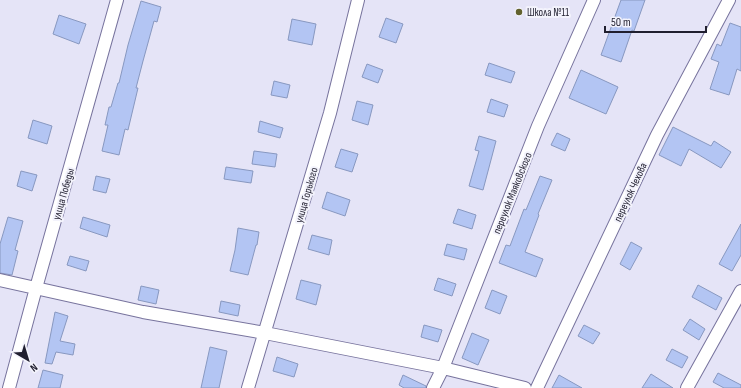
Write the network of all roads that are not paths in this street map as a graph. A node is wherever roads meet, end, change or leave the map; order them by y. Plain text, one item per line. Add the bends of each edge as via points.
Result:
1 (117, 0) edge
2 (358, 0) edge
3 (594, 0) edge
4 (729, 0) edge
5 (0, 280) edge
6 (36, 288) junction
7 (741, 291) edge
8 (265, 333) junction
9 (443, 368) junction
10 (9, 388) edge
11 (248, 388) edge
12 (433, 388) edge
13 (525, 388) edge
14 (537, 388) edge
15 (686, 388) edge

1 - 6 street, улица Победы
2 - 8 street, улица Горького via 330,113
3 - 9 street, переулок Маяковского via 538,126
4 - 14 street, переулок Чехова via 657,136
5 - 6 street
6 - 8 street via 143,312
6 - 10 street, улица Победы
7 - 15 street
8 - 9 street
8 - 11 street, улица Горького
9 - 12 street, переулок Маяковского
9 - 13 street

